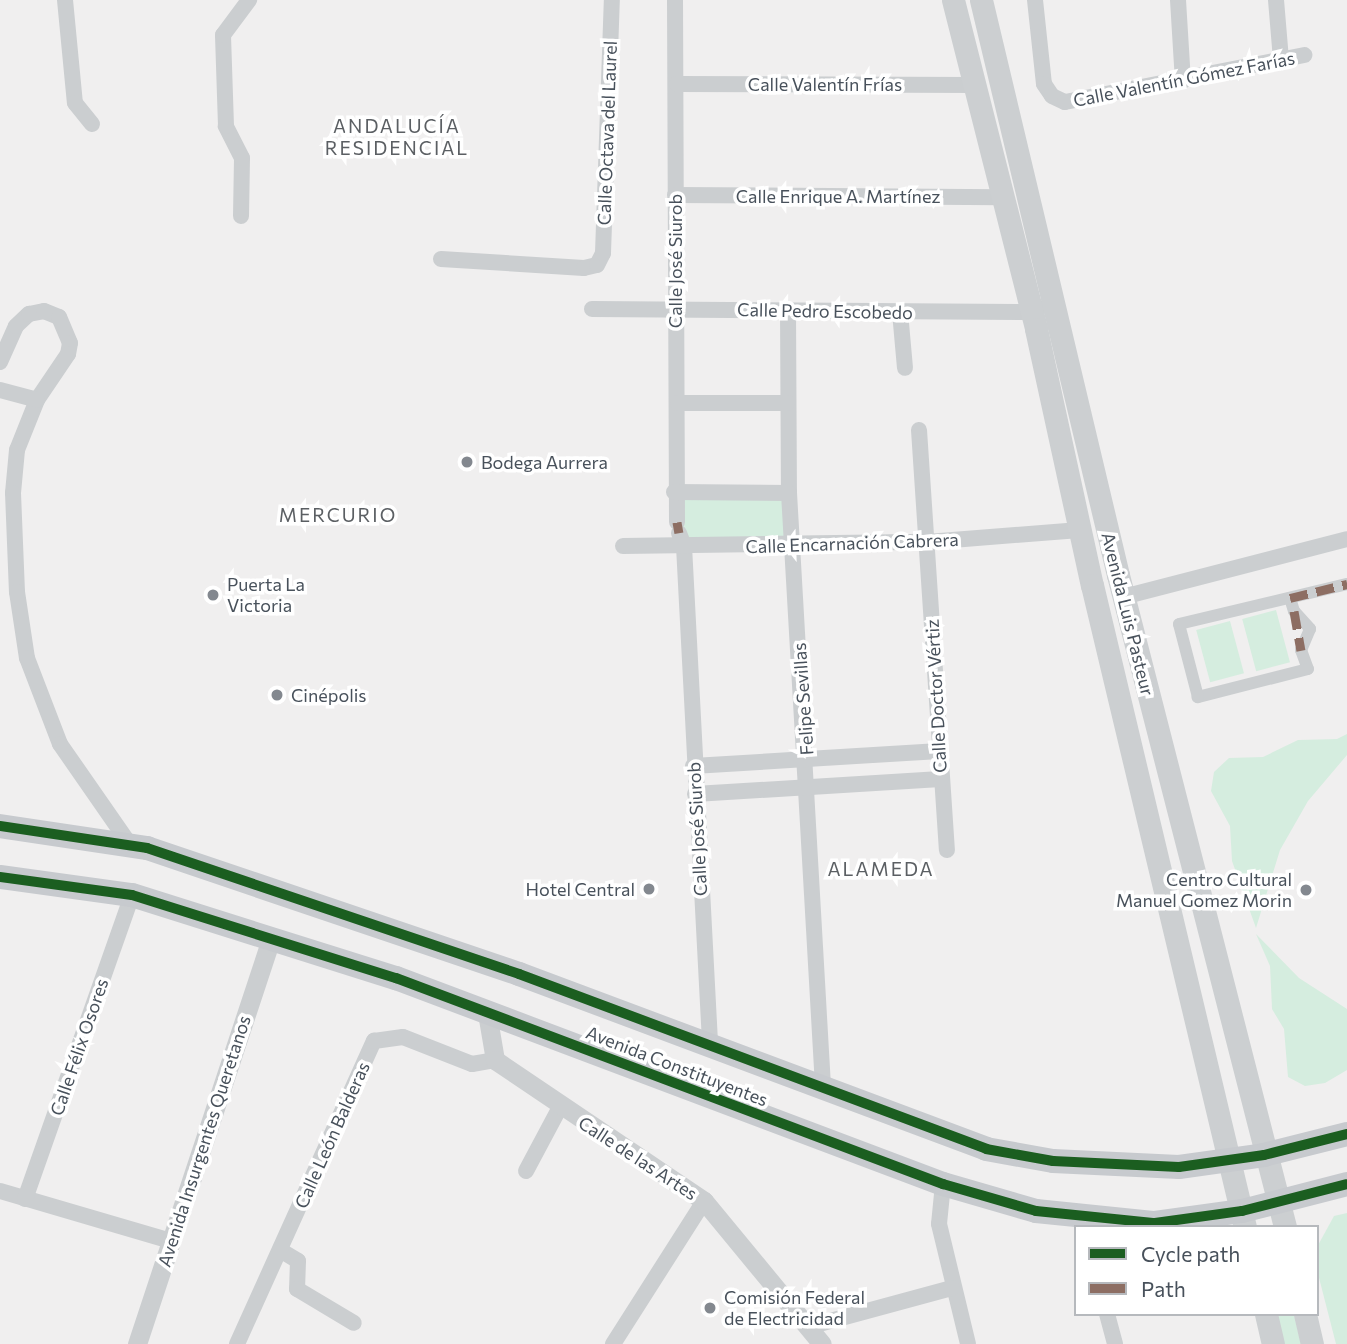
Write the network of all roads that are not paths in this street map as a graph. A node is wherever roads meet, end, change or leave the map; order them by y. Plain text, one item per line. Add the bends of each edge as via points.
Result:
1 (65, 0) edge
2 (249, 0) edge
3 (612, 0) edge
4 (675, 0) edge
5 (953, 0) edge
6 (981, 0) edge
7 (1035, 0) edge
8 (1178, 0) edge
9 (1276, 0) edge
10 (1304, 55) dead end
11 (1281, 60) junction
12 (1184, 81) junction
13 (677, 84) junction
14 (974, 85) junction
15 (92, 124) dead end
16 (676, 195) junction
17 (1001, 197) junction
18 (241, 216) dead end
19 (441, 259) dead end
20 (1053, 298) junction
21 (592, 309) dead end
22 (674, 309) junction
23 (788, 310) junction
24 (900, 312) junction
25 (1032, 312) junction
26 (0, 362) edge
27 (905, 368) dead end
28 (0, 390) edge
29 (37, 400) junction
30 (1077, 400) junction
31 (678, 403) junction
32 (787, 403) junction
33 (1054, 404) junction
34 (919, 430) dead end
35 (6, 492) edge
36 (674, 492) junction
37 (789, 493) junction
38 (1080, 530) junction
39 (680, 533) junction
40 (1347, 539) edge
41 (927, 542) junction
42 (623, 546) dead end
43 (792, 547) junction
44 (1347, 584) edge
45 (1124, 597) junction
46 (1290, 598) junction
47 (940, 751) junction
48 (807, 760) junction
49 (693, 766) junction
50 (941, 779) junction
51 (808, 786) junction
52 (695, 794) junction
53 (0, 826) edge
54 (131, 846) junction
55 (947, 850) dead end
56 (0, 877) edge
57 (132, 895) junction
58 (271, 939) junction
59 (486, 1013) junction
60 (710, 1043) junction
61 (495, 1060) junction
62 (823, 1087) junction
63 (560, 1107) junction
64 (1347, 1134) edge
65 (1264, 1155) junction
66 (1231, 1162) junction
67 (526, 1171) dead end
68 (943, 1184) junction
69 (1347, 1184) edge
70 (0, 1191) edge
71 (25, 1199) junction
72 (704, 1200) junction
73 (1279, 1202) junction
74 (1244, 1219) edge
75 (1083, 1222) edge
76 (1284, 1225) edge
77 (171, 1241) junction
78 (280, 1250) junction
79 (952, 1287) junction
80 (1108, 1316) edge
81 (1266, 1316) edge
82 (1305, 1316) edge
83 (354, 1323) dead end
84 (808, 1328) junction
85 (137, 1344) edge
86 (237, 1344) edge
87 (613, 1344) edge
88 (822, 1344) edge
89 (968, 1344) edge
90 (1115, 1344) edge
91 (1273, 1344) edge
92 (1312, 1344) edge

1 - 15 street via 75,103
2 - 18 street via 223,35 226,126 242,158
3 - 19 street, Calle Octava del Laurel via 603,253 597,265
4 - 13 street, Calle José Siurob
5 - 14 main road, Avenida Luis Pasteur
6 - 20 main road, Avenida Luis Pasteur
7 - 12 street, Calle Valentín Gómez Farías via 1044,84 1052,96 1065,102
8 - 12 street
9 - 11 street
10 - 11 street, Calle Valentín Gómez Farías
11 - 12 street, Calle Valentín Gómez Farías
13 - 14 street, Calle Valentín Frías
13 - 16 street, Calle José Siurob
14 - 17 main road, Avenida Luis Pasteur
16 - 17 street, Calle Enrique A. Martínez
16 - 22 street, Calle José Siurob
17 - 25 main road, Avenida Luis Pasteur
20 - 25 street
20 - 30 main road, Avenida Luis Pasteur
21 - 22 street, Calle Pedro Escobedo
22 - 23 street, Calle Pedro Escobedo
22 - 31 street, Calle José Siurob
23 - 24 street, Calle Pedro Escobedo
23 - 32 street, Felipe Sevillas
24 - 25 street, Calle Pedro Escobedo
24 - 27 street
25 - 33 main road, Avenida Luis Pasteur
26 - 29 street via 16,326 29,314 44,311 59,317 70,342 68,354
28 - 29 street
29 - 35 street
30 - 33 main road
30 - 45 main road, Avenida Luis Pasteur
31 - 32 street
31 - 36 street, Calle José Siurob
32 - 37 street, Felipe Sevillas
33 - 38 main road, Avenida Luis Pasteur
34 - 41 street, Calle Doctor Vértiz
35 - 54 street via 27,659 60,744
36 - 37 street
36 - 39 street, Calle José Siurob
37 - 43 street, Felipe Sevillas
38 - 41 street, Calle Encarnación Cabrera
38 - 66 main road, Avenida Luis Pasteur
39 - 42 street, Calle Encarnación Cabrera
39 - 43 street, Calle Encarnación Cabrera
39 - 49 street, Calle José Siurob
40 - 45 street
41 - 43 street, Calle Encarnación Cabrera
41 - 47 street, Calle Doctor Vértiz
43 - 48 street, Felipe Sevillas
44 - 46 street
45 - 65 main road, Avenida Luis Pasteur
46 - 46 street via 1179,624 1198,697 1308,669
47 - 48 street
47 - 50 street, Calle Doctor Vértiz
48 - 49 street
48 - 51 street, Felipe Sevillas
49 - 52 street, Calle José Siurob
50 - 51 street
50 - 55 street, Calle Doctor Vértiz
51 - 52 street
51 - 62 street, Felipe Sevillas
52 - 60 street, Calle José Siurob
53 - 54 main road, Avenida Constituyentes
54 - 60 main road, Avenida Constituyentes via 402,933
56 - 57 main road, Avenida Constituyentes
57 - 58 main road, Avenida Constituyentes
57 - 71 street, Calle Félix Osores
58 - 59 main road, Avenida Constituyentes via 396,978
58 - 77 street, Avenida Insurgentes Queretanos
59 - 61 street
59 - 68 main road, Avenida Constituyentes
60 - 62 main road, Avenida Constituyentes
61 - 63 street, Calle de las Artes
61 - 78 street, Calle León Balderas via 472,1065 403,1037 374,1041
62 - 66 main road, Avenida Constituyentes via 986,1149 1126,1166
63 - 67 street
63 - 72 street, Calle de las Artes
64 - 65 main road, Avenida Constituyentes
65 - 66 main road, Avenida Constituyentes
65 - 73 main road, Avenida Luis Pasteur
66 - 74 main road, Avenida Luis Pasteur
68 - 75 main road, Avenida Constituyentes
68 - 79 street via 939,1224
69 - 73 main road, Avenida Constituyentes
70 - 71 street
71 - 77 street
72 - 84 street, Calle de las Artes
72 - 87 street
73 - 74 main road, Avenida Constituyentes
73 - 76 main road, Avenida Luis Pasteur
74 - 75 main road, Avenida Constituyentes
77 - 85 street, Avenida Insurgentes Queretanos
78 - 83 street via 298,1261 297,1289
78 - 86 street, Calle León Balderas
79 - 84 street
79 - 89 street
80 - 90 street
81 - 91 main road
82 - 92 main road
84 - 88 street, Calle de las Artes

